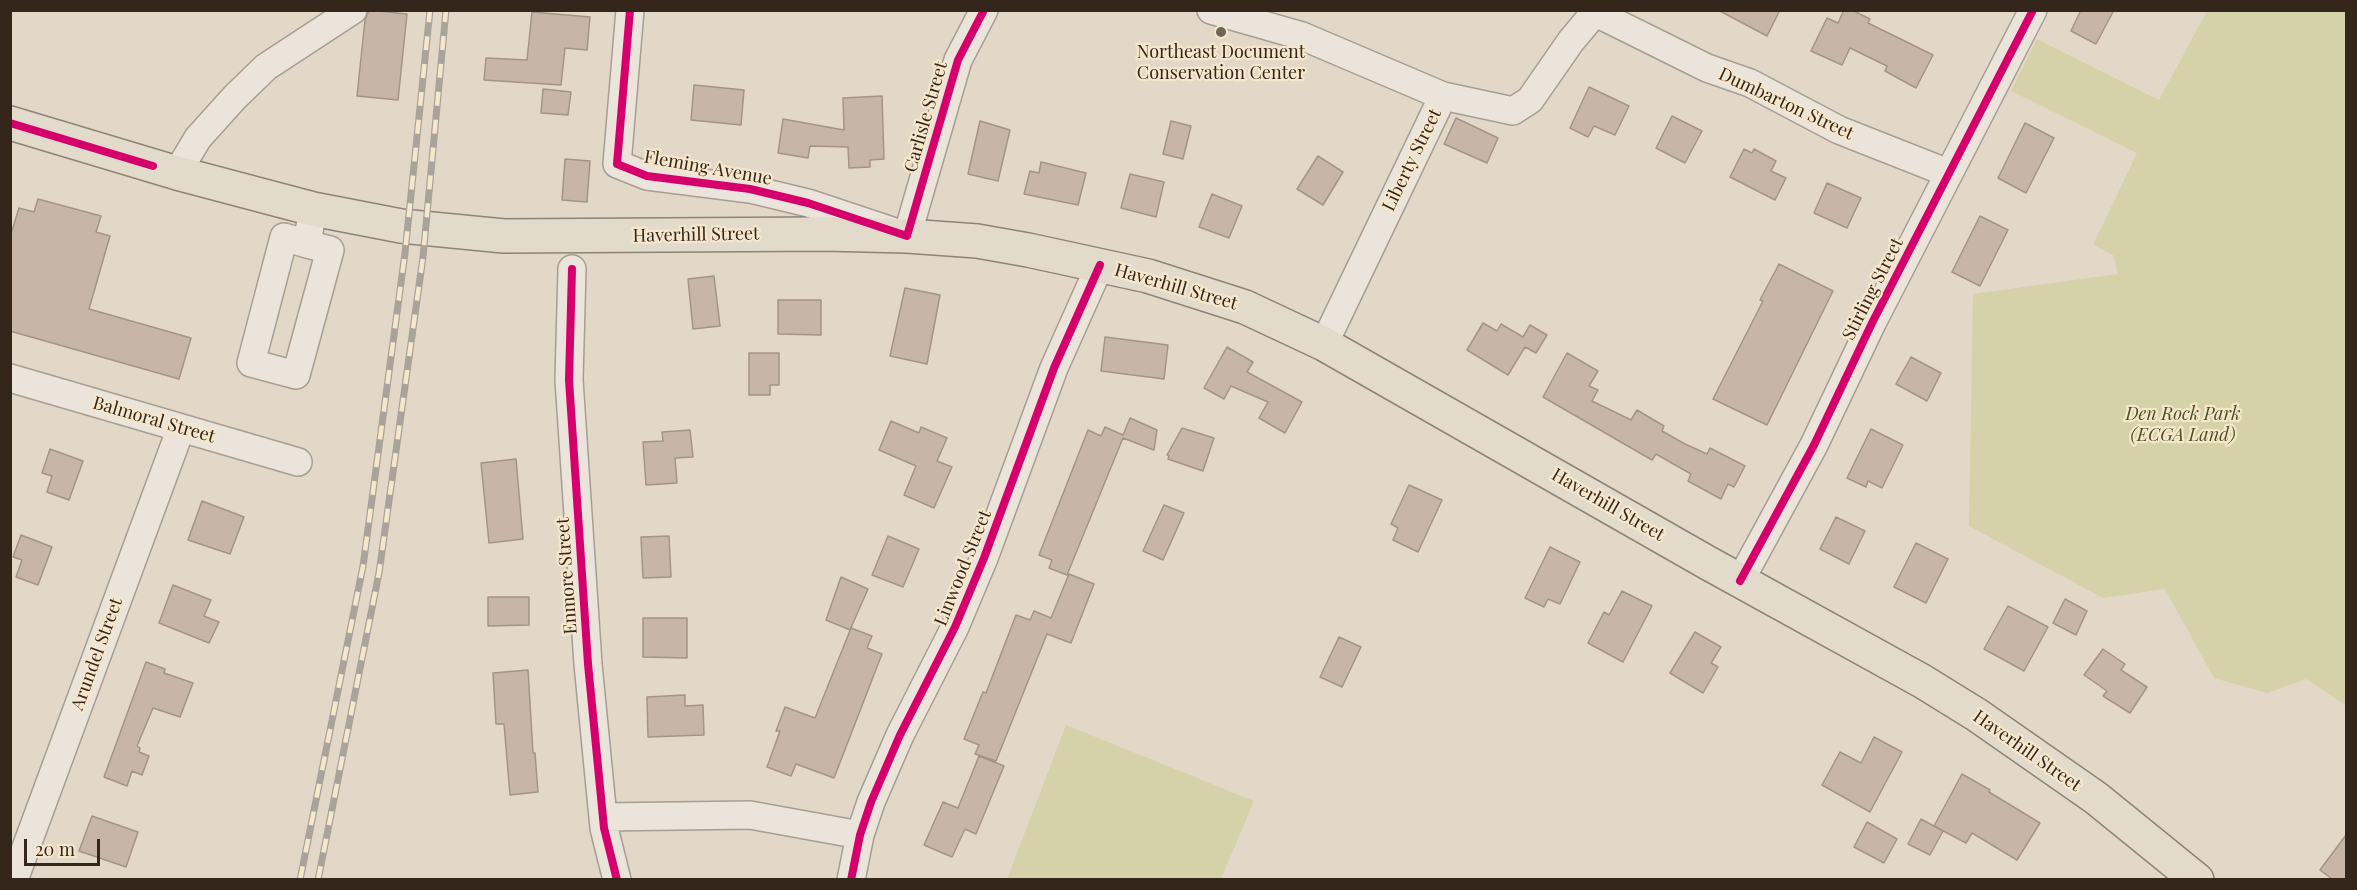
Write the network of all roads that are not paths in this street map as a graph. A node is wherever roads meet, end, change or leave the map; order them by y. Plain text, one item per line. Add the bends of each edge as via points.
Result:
1 (353, 10) edge
2 (630, 10) edge
3 (984, 10) edge
4 (1211, 10) edge
5 (2033, 10) edge
6 (1596, 12) edge
7 (1443, 96) junction
8 (10, 123) edge
9 (177, 173) junction
10 (1948, 173) junction
11 (313, 209) junction
12 (907, 236) junction
13 (307, 244) junction
14 (1100, 265) junction
15 (572, 269) dead end
16 (1324, 344) junction
17 (10, 378) edge
18 (181, 428) junction
19 (298, 462) dead end
20 (1740, 581) junction
21 (603, 817) junction
22 (860, 836) junction
23 (14, 879) edge
24 (617, 879) edge
25 (851, 879) edge
26 (2197, 879) edge

1 - 9 street via 266,67 200,135
2 - 12 street, Fleming Avenue via 617,164 647,176 750,189 808,203
3 - 12 street, Carlisle Street via 958,60
4 - 7 street via 1302,36
5 - 10 street, Stirling Street
6 - 7 street, Liberty Street via 1570,41 1530,100 1513,111
6 - 10 street, Dumbarton Street via 1707,68 1750,83 1839,130
7 - 16 street, Liberty Street
8 - 9 main road, Haverhill Street
9 - 11 main road, Haverhill Street
10 - 20 street, Stirling Street via 1814,445
11 - 12 main road, Haverhill Street via 401,226 504,236
11 - 13 street
12 - 14 main road, Haverhill Street via 977,241
13 - 13 street via 284,237 251,363 296,375 330,250
14 - 16 main road, Haverhill Street via 1245,307
14 - 22 street, Linwood Street via 1054,368 945,652 900,735
15 - 21 street, Enmore Street via 569,380 588,664
16 - 20 main road, Haverhill Street
17 - 18 street, Balmoral Street
18 - 19 street, Balmoral Street
18 - 23 street, Arundel Street
20 - 26 main road, Haverhill Street via 1977,715 2096,798
21 - 22 street via 750,815
21 - 24 street, Enmore Street
22 - 25 street, Linwood Street

